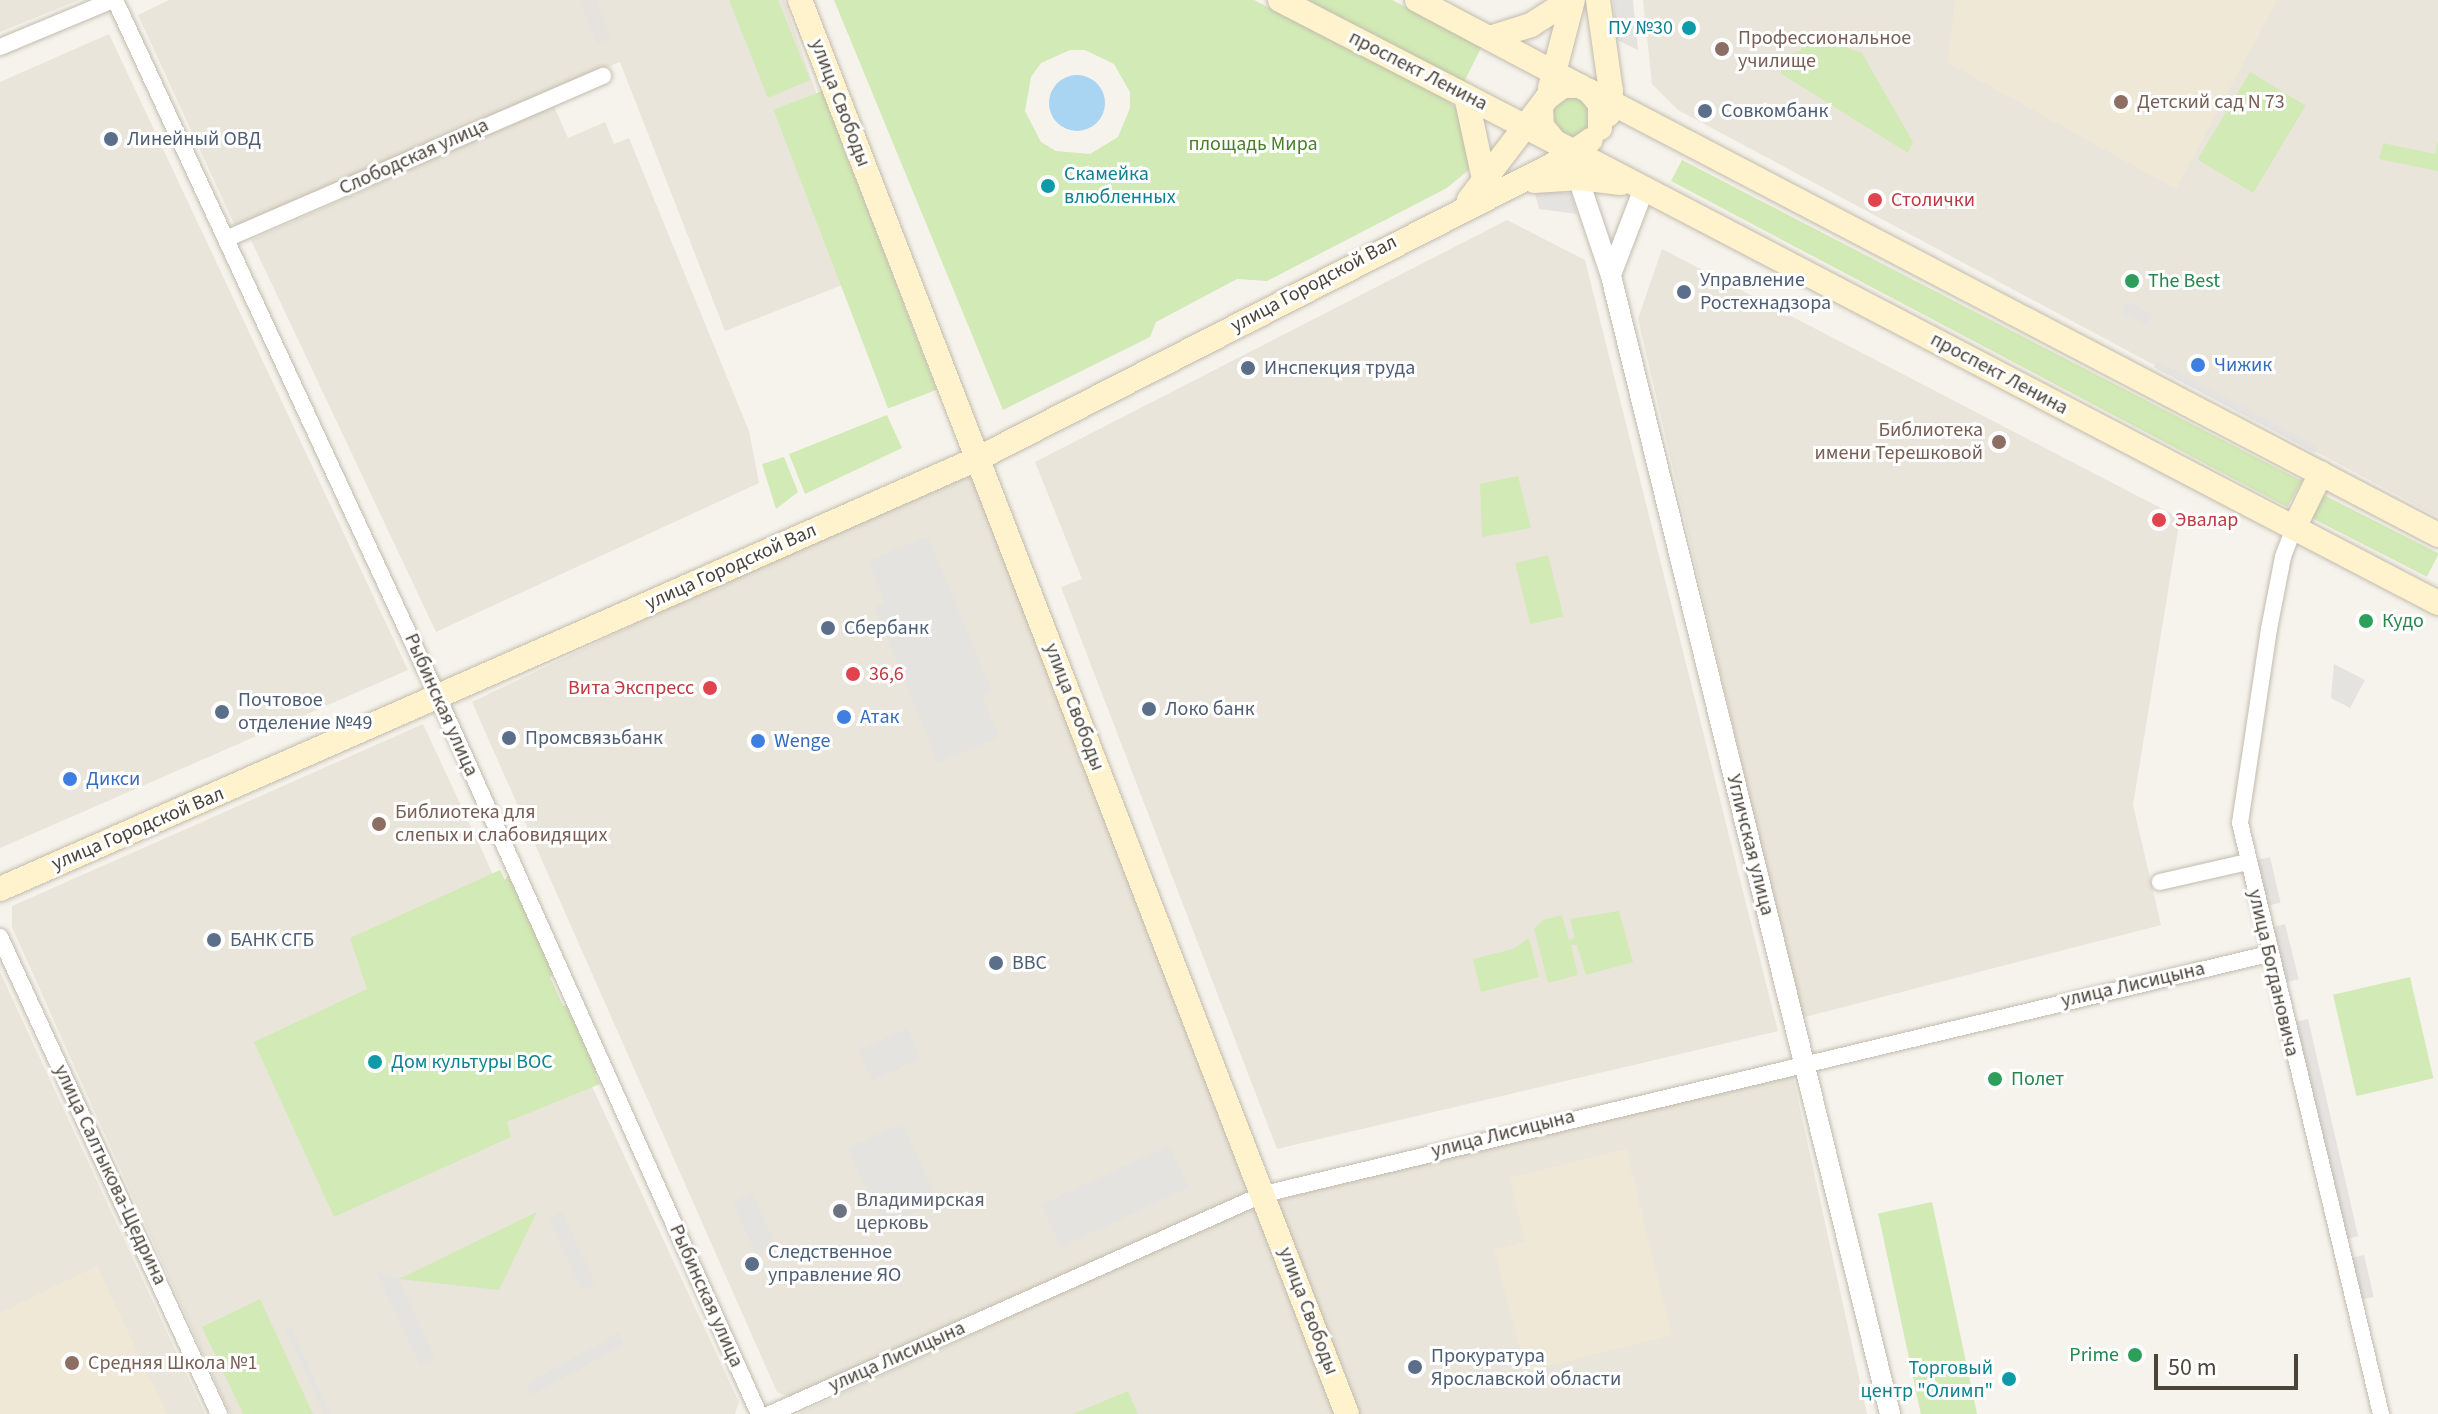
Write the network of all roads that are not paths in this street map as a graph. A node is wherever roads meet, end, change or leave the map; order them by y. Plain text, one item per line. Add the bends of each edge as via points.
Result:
1 (114, 0) edge
2 (800, 0) edge
3 (1280, 0) edge
4 (1417, 0) edge
5 (1571, 0) edge
6 (1598, 0) edge
7 (1490, 38) junction
8 (0, 47) edge
9 (1556, 73) junction
10 (603, 76) dead end
11 (1584, 88) junction
12 (1466, 96) junction
13 (1544, 102) junction
14 (1611, 102) junction
15 (1528, 128) junction
16 (1576, 149) junction
17 (1485, 184) junction
18 (1644, 188) junction
19 (1447, 215) junction
20 (226, 239) junction
21 (1611, 276) junction
22 (979, 458) junction
23 (2321, 473) junction
24 (2294, 528) junction
25 (2438, 535) edge
26 (2438, 603) edge
27 (438, 697) junction
28 (2247, 862) junction
29 (2160, 882) dead end
30 (0, 889) edge
31 (0, 937) edge
32 (2268, 954) junction
33 (1803, 1061) junction
34 (1264, 1194) junction
35 (219, 1414) edge
36 (759, 1414) edge
37 (770, 1414) edge
38 (1347, 1414) edge
39 (1890, 1414) edge
40 (2381, 1414) edge

1 - 8 street
1 - 20 street, Рыбинская улица
2 - 22 main road, улица Свободы
3 - 12 main road, проспект Ленина
4 - 7 main road
5 - 7 main road via 1531,25
5 - 9 main road
6 - 14 main road
7 - 9 main road
9 - 11 main road
9 - 13 main road
10 - 20 street, Слободская улица
11 - 13 main road via 1563,86
11 - 14 main road
11 - 16 main road via 1600,104
12 - 15 main road, проспект Ленина
12 - 17 main road
13 - 15 main road, улица Городской Вал
13 - 16 main road via 1542,126
14 - 16 main road
14 - 23 main road
15 - 16 main road, проспект Ленина
15 - 17 main road, улица Городской Вал
16 - 18 main road, проспект Ленина
16 - 19 main road, улица Городской Вал
16 - 21 street, Угличская улица
17 - 19 main road, улица Городской Вал
18 - 21 street, Угличская улица via 1617,248
18 - 24 main road, проспект Ленина
19 - 22 main road, улица Городской Вал
20 - 27 street, Рыбинская улица
21 - 33 street, Угличская улица
22 - 27 main road, улица Городской Вал
22 - 34 main road, улица Свободы
23 - 24 main road
23 - 25 main road
24 - 26 main road, проспект Ленина
24 - 28 street, улица Богдановича via 2280,571 2240,811
27 - 30 main road, улица Городской Вал
27 - 36 street, Рыбинская улица
28 - 29 street
28 - 32 street, улица Богдановича
31 - 35 street, улица Салтыкова-Щедрина
32 - 33 street, улица Лисицына
32 - 40 street, улица Богдановича
33 - 34 street, улица Лисицына
33 - 39 street, Угличская улица
34 - 37 street, улица Лисицына
34 - 38 main road, улица Свободы

